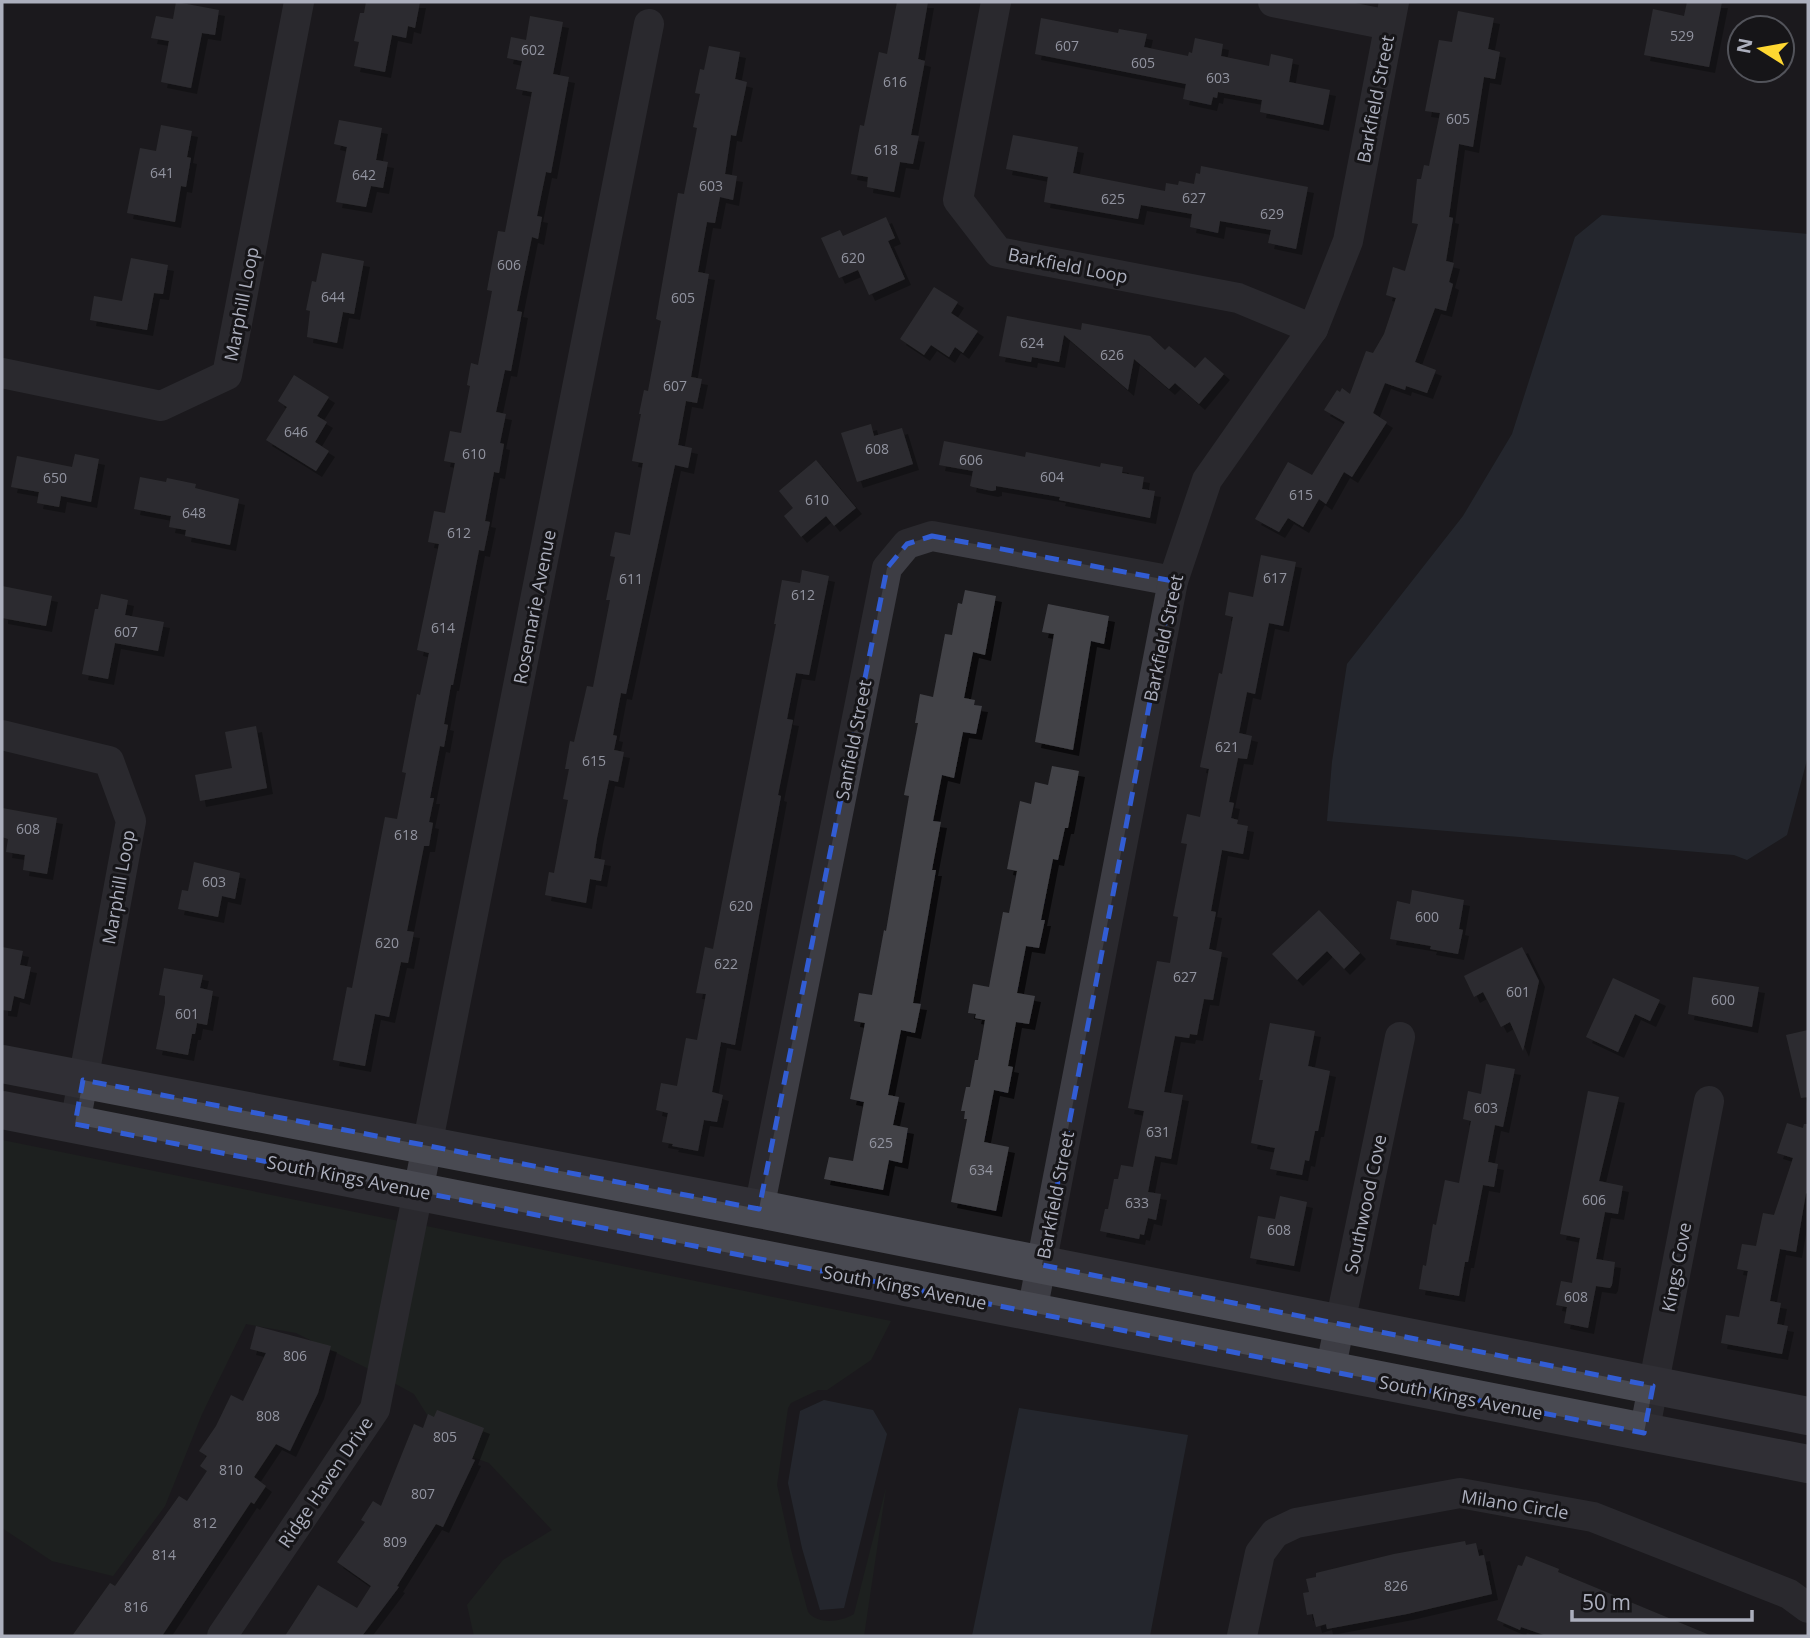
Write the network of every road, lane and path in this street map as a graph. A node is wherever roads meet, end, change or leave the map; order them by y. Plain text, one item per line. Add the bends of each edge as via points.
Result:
1 (299, 2) edge
2 (996, 2) edge
3 (1273, 2) edge
4 (1391, 13) edge
5 (649, 24) dead end
6 (1313, 330) junction
7 (2, 373) edge
8 (1173, 581) junction
9 (2, 735) edge
10 (1400, 1037) dead end
11 (2, 1063) edge
12 (83, 1080) junction
13 (1709, 1101) dead end
14 (2, 1110) edge
15 (75, 1124) junction
16 (428, 1146) junction
17 (419, 1190) junction
18 (759, 1209) junction
19 (1042, 1265) junction
20 (1032, 1312) junction
21 (1339, 1323) junction
22 (1330, 1371) junction
23 (1653, 1386) junction
24 (1808, 1416) edge
25 (1644, 1433) junction
26 (1808, 1464) edge
27 (1808, 1608) edge
28 (222, 1636) edge
29 (1242, 1636) edge

1 - 7 street, Marphill Loop via 227,375 161,406
2 - 6 street, Barkfield Loop via 958,200 998,252 1238,298
3 - 4 street
4 - 6 street, Barkfield Street via 1348,242
5 - 16 street, Rosemarie Avenue
6 - 8 street, Barkfield Street via 1207,480
8 - 18 street, Sanfield Street via 932,536 907,544 887,568
8 - 19 street, Barkfield Street
9 - 12 street, Marphill Loop via 109,761 131,821
10 - 21 street, Southwood Cove
11 - 12 main road
12 - 15 street, Marphill Loop
12 - 16 main road
13 - 23 street, Kings Cove
14 - 15 main road, South Kings Avenue
15 - 17 main road, South Kings Avenue
16 - 17 street, Rosemarie Avenue
16 - 18 main road
17 - 20 main road, South Kings Avenue
17 - 28 street, Ridge Haven Drive via 374,1409
18 - 19 main road
19 - 20 street, Barkfield Street
19 - 21 main road
20 - 22 main road, South Kings Avenue
21 - 22 street, Southwood Cove
21 - 23 main road
22 - 25 main road, South Kings Avenue
23 - 24 main road
23 - 25 street, Kings Cove
25 - 26 main road, South Kings Avenue
27 - 29 street, Milano Circle via 1789,1594 1593,1517 1460,1493 1296,1523 1275,1533 1260,1553

